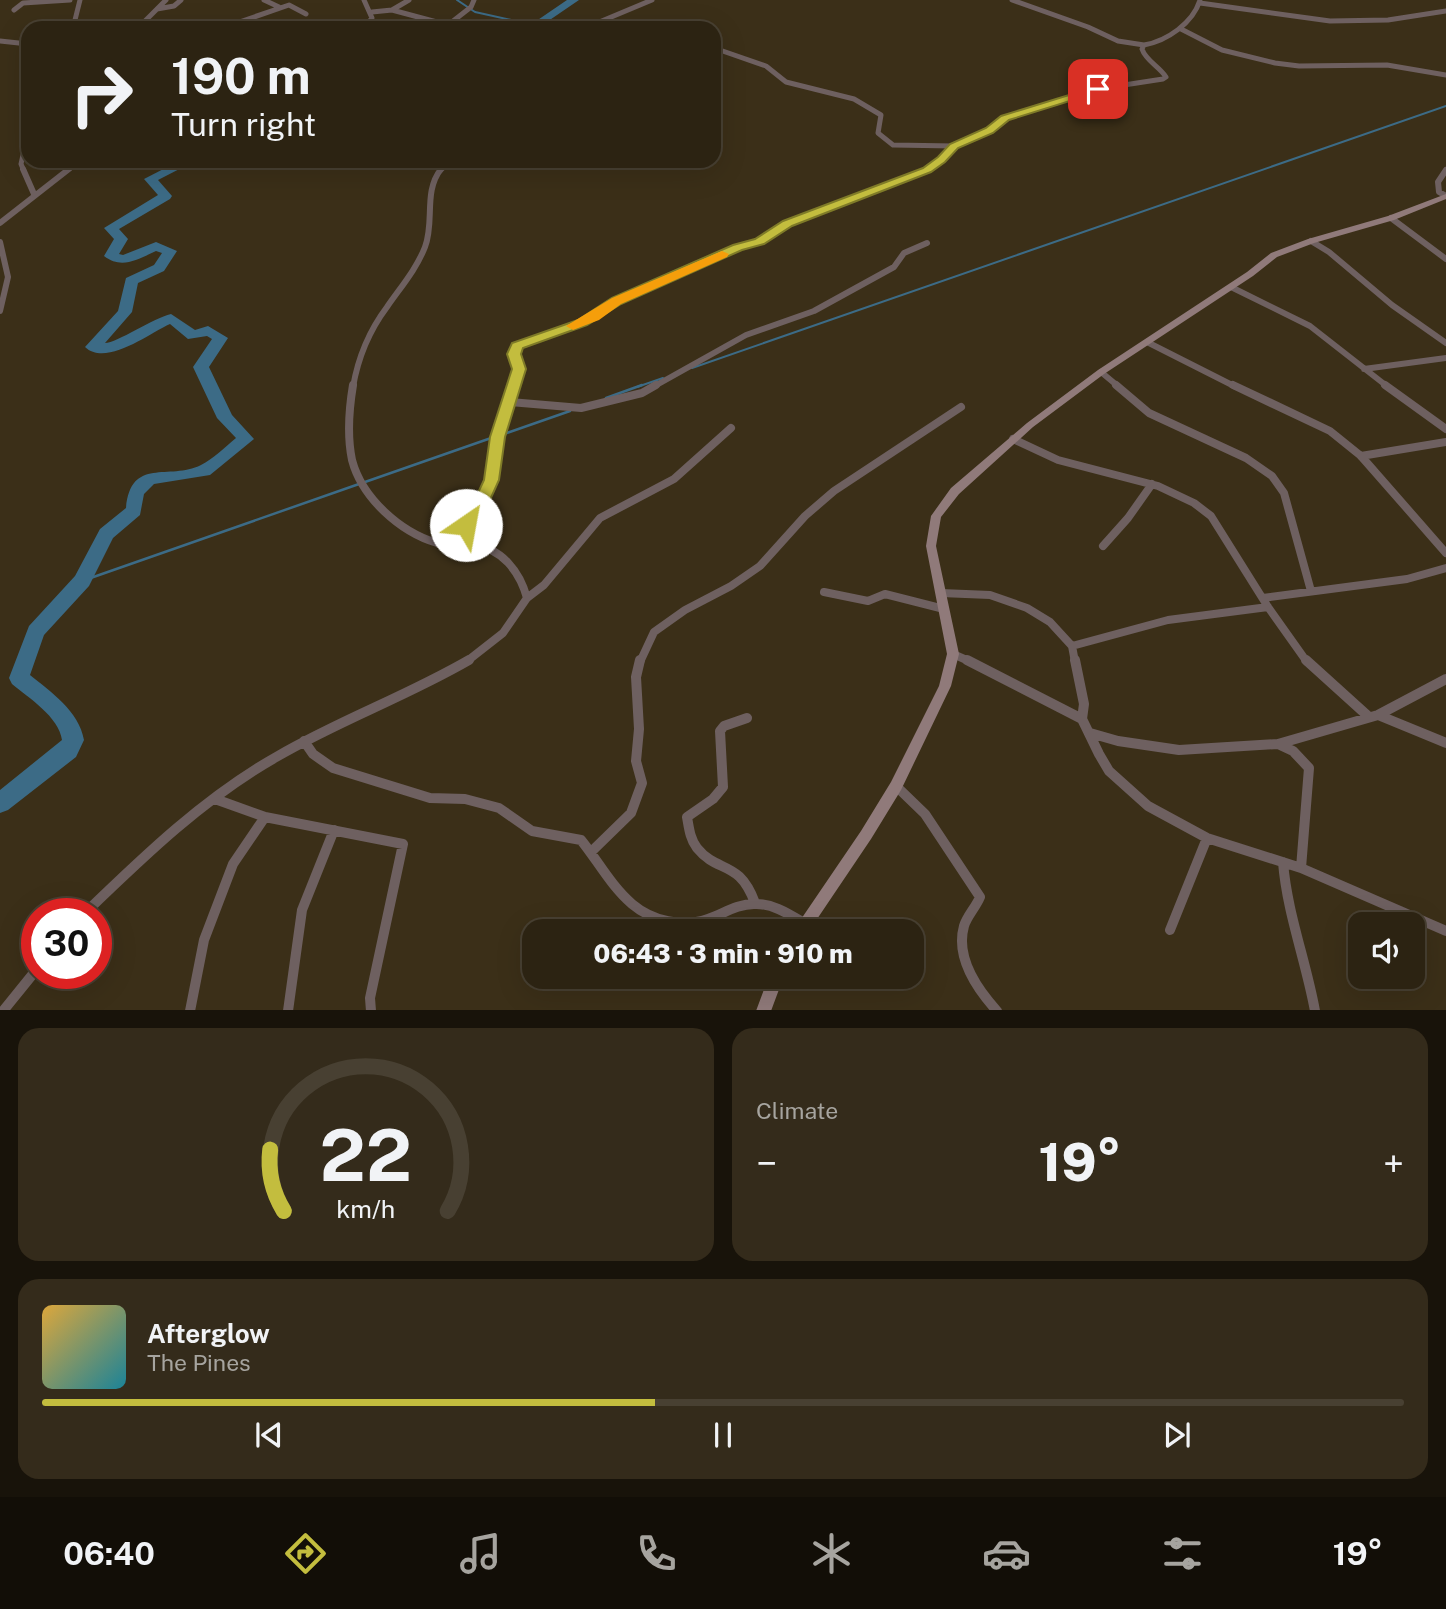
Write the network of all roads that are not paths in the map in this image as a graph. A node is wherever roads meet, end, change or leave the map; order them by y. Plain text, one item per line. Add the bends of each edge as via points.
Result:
1 (71, 0) edge
2 (80, 0) edge
3 (166, 0) edge
4 (180, 0) edge
5 (264, 0) edge
6 (364, 0) edge
7 (409, 0) edge
8 (474, 0) edge
9 (652, 0) edge
10 (1012, 0) edge
11 (1200, 1) edge
12 (279, 7) junction
13 (156, 9) junction
14 (14, 10) dead end
15 (392, 10) junction
16 (1446, 10) edge
17 (372, 12) junction
18 (306, 14) dead end
19 (75, 21) edge
20 (145, 21) edge
21 (241, 21) edge
22 (370, 21) edge
23 (433, 21) edge
24 (453, 21) edge
25 (602, 21) edge
26 (1181, 29) junction
27 (0, 41) edge
28 (21, 43) edge
29 (1144, 45) junction
30 (721, 50) edge
31 (1446, 75) edge
32 (954, 146) junction
33 (21, 155) edge
34 (20, 158) edge
35 (24, 168) edge
36 (70, 168) edge
37 (441, 168) edge
38 (1446, 170) edge
39 (34, 194) junction
40 (1446, 196) edge
41 (1391, 218) junction
42 (0, 223) edge
43 (1311, 241) junction
44 (927, 243) dead end
45 (0, 246) edge
46 (1446, 259) edge
47 (1230, 287) junction
48 (0, 311) edge
49 (1147, 342) junction
50 (1446, 342) edge
51 (1446, 358) edge
52 (1364, 369) junction
53 (1101, 372) junction
54 (509, 402) junction
55 (961, 407) dead end
56 (731, 428) dead end
57 (1446, 429) edge
58 (1013, 439) junction
59 (1446, 442) edge
60 (1361, 456) junction
61 (1152, 484) junction
62 (1103, 546) dead end
63 (454, 547) junction
64 (1446, 553) edge
65 (1446, 568) edge
66 (1311, 591) junction
67 (824, 592) dead end
68 (941, 593) junction
69 (527, 598) junction
70 (1265, 602) junction
71 (944, 609) junction
72 (1072, 646) junction
73 (953, 654) junction
74 (1446, 679) edge
75 (1373, 716) junction
76 (747, 718) dead end
77 (1082, 719) junction
78 (1090, 733) junction
79 (304, 741) junction
80 (1446, 743) edge
81 (1278, 744) junction
82 (896, 786) junction
83 (215, 799) junction
84 (265, 817) junction
85 (334, 830) junction
86 (1207, 838) junction
87 (591, 852) junction
88 (1283, 862) junction
89 (1301, 868) junction
90 (100, 898) edge
91 (755, 903) junction
92 (789, 919) edge
93 (808, 919) edge
94 (1170, 930) dead end
95 (1446, 931) edge
96 (21, 989) edge
97 (771, 989) edge
98 (3, 1010) edge
99 (190, 1010) edge
100 (288, 1010) edge
101 (371, 1010) edge
102 (762, 1010) edge
103 (997, 1010) edge
104 (1315, 1010) edge

1 - 14 street via 23,3
2 - 19 street
3 - 13 street
4 - 13 street via 174,6
5 - 12 street
6 - 17 street
7 - 15 street
8 - 24 street
9 - 25 street
10 - 29 street via 1118,41
11 - 16 street via 1339,22 1409,18
11 - 26 street
12 - 18 street via 295,7
12 - 21 street
13 - 20 street
15 - 17 street
15 - 23 street
17 - 22 street
26 - 29 street
26 - 31 street via 1222,50 1275,63 1379,64
27 - 28 street
29 - 32 street via 1142,53 1164,72 1163,79 1098,89 1018,113
30 - 32 street via 760,62 786,82 854,99 881,115 878,133 893,145
32 - 54 street via 927,170 788,224 760,241 617,301 582,323 516,346 519,369
33 - 34 street
35 - 39 street
36 - 39 street
37 - 63 street via 433,181 429,237 418,263 364,345 350,399 349,448 358,475 394,522 421,538
38 - 40 street via 1438,182
39 - 42 street
40 - 41 street
41 - 43 street
41 - 46 street
43 - 47 street via 1274,255
43 - 50 street
44 - 54 street via 904,253 894,267 814,311 746,335 642,393 581,408
45 - 48 street via 8,277
47 - 49 street
47 - 52 street via 1310,326
49 - 53 street
49 - 60 street via 1331,431
51 - 52 street
52 - 57 street
53 - 58 street
53 - 66 street via 1149,413 1246,457 1272,476 1284,493
54 - 63 street via 497,437 492,480
55 - 87 street via 834,491 760,566 654,632 640,656 636,677 639,729 635,761 642,783 631,813
56 - 69 street via 674,479 600,518 544,585
58 - 61 street via 1057,460
58 - 68 street via 970,475 936,516 931,547
59 - 60 street
60 - 64 street
61 - 62 street
61 - 70 street via 1210,516
63 - 69 street via 474,544 495,551 517,572
65 - 66 street via 1408,579
66 - 70 street
67 - 71 street via 868,601 885,594
68 - 71 street
68 - 72 street via 990,595 1010,601 1050,621
69 - 79 street via 506,631 476,659
70 - 72 street via 1168,620
70 - 75 street via 1318,675
71 - 73 street
72 - 77 street via 1084,704
73 - 77 street
73 - 82 street via 941,696
74 - 75 street
75 - 80 street
75 - 81 street
76 - 91 street via 720,731 723,787 687,817 695,848 734,871 749,887
77 - 78 street
78 - 81 street via 1179,750
78 - 86 street via 1109,771 1126,789 1167,818
79 - 83 street
79 - 87 street via 333,768 430,798 465,799 499,808 532,831 573,837
81 - 89 street via 1310,768
82 - 93 street
82 - 103 street via 925,814 978,892 979,901 961,942 971,976
83 - 84 street
83 - 90 street
84 - 85 street
84 - 99 street via 233,864 204,940
85 - 100 street via 302,910
85 - 101 street via 403,844
86 - 88 street
86 - 94 street
87 - 91 street via 612,884 653,917 704,921
88 - 89 street
88 - 104 street via 1286,897
89 - 95 street
91 - 92 street
96 - 98 street
97 - 102 street

